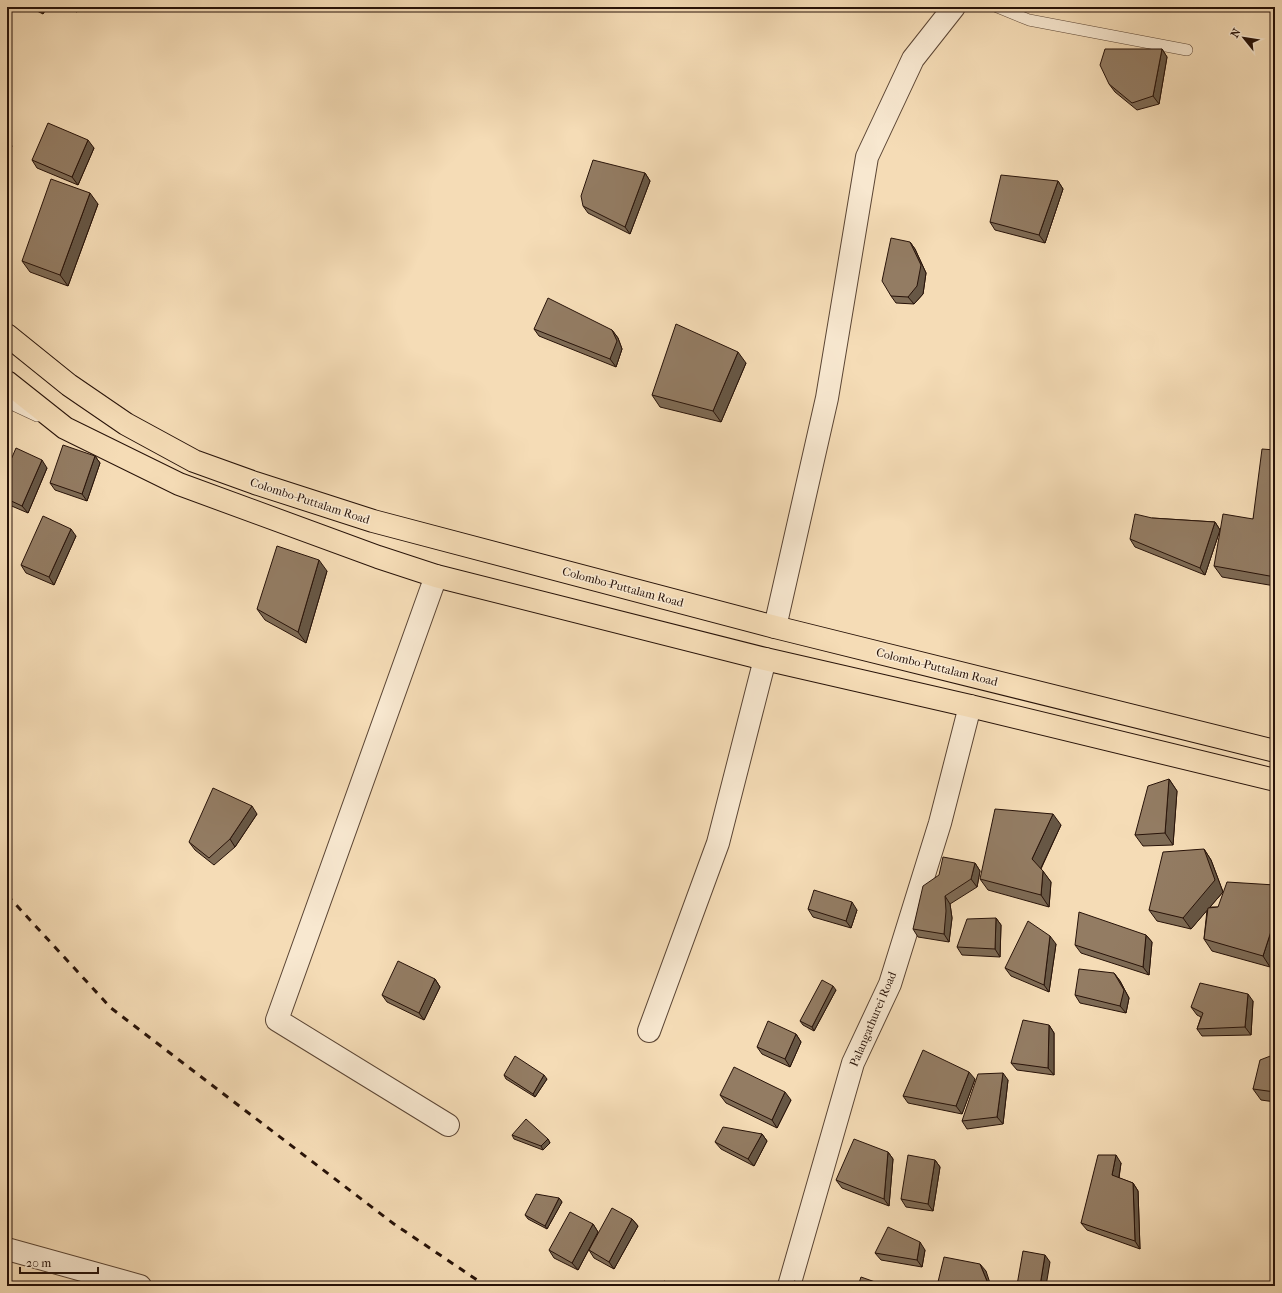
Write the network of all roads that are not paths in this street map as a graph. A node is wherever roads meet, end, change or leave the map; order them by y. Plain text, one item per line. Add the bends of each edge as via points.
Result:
1 (954, 7) edge
2 (997, 7) edge
3 (1187, 50) dead end
4 (7, 335) edge
5 (7, 382) edge
6 (7, 402) edge
7 (65, 428) junction
8 (436, 576) junction
9 (775, 627) junction
10 (765, 659) junction
11 (970, 706) junction
12 (1275, 751) edge
13 (1275, 780) edge
14 (649, 1031) dead end
15 (448, 1125) dead end
16 (7, 1249) edge
17 (140, 1286) edge
18 (789, 1286) edge

1 - 9 street via 913,59 867,156 826,398
2 - 3 lane via 1029,20
4 - 9 highway, Colombo-Puttalam Road via 69,385 126,424 194,460 255,483 373,521
5 - 7 highway
6 - 7 lane
7 - 8 highway via 179,484
8 - 10 highway
8 - 15 street via 277,1020
9 - 12 highway, Colombo-Puttalam Road
10 - 11 highway
10 - 14 street via 718,843
11 - 13 highway
11 - 18 street, Palangathurei Road via 940,823 890,984 853,1063
16 - 17 street

